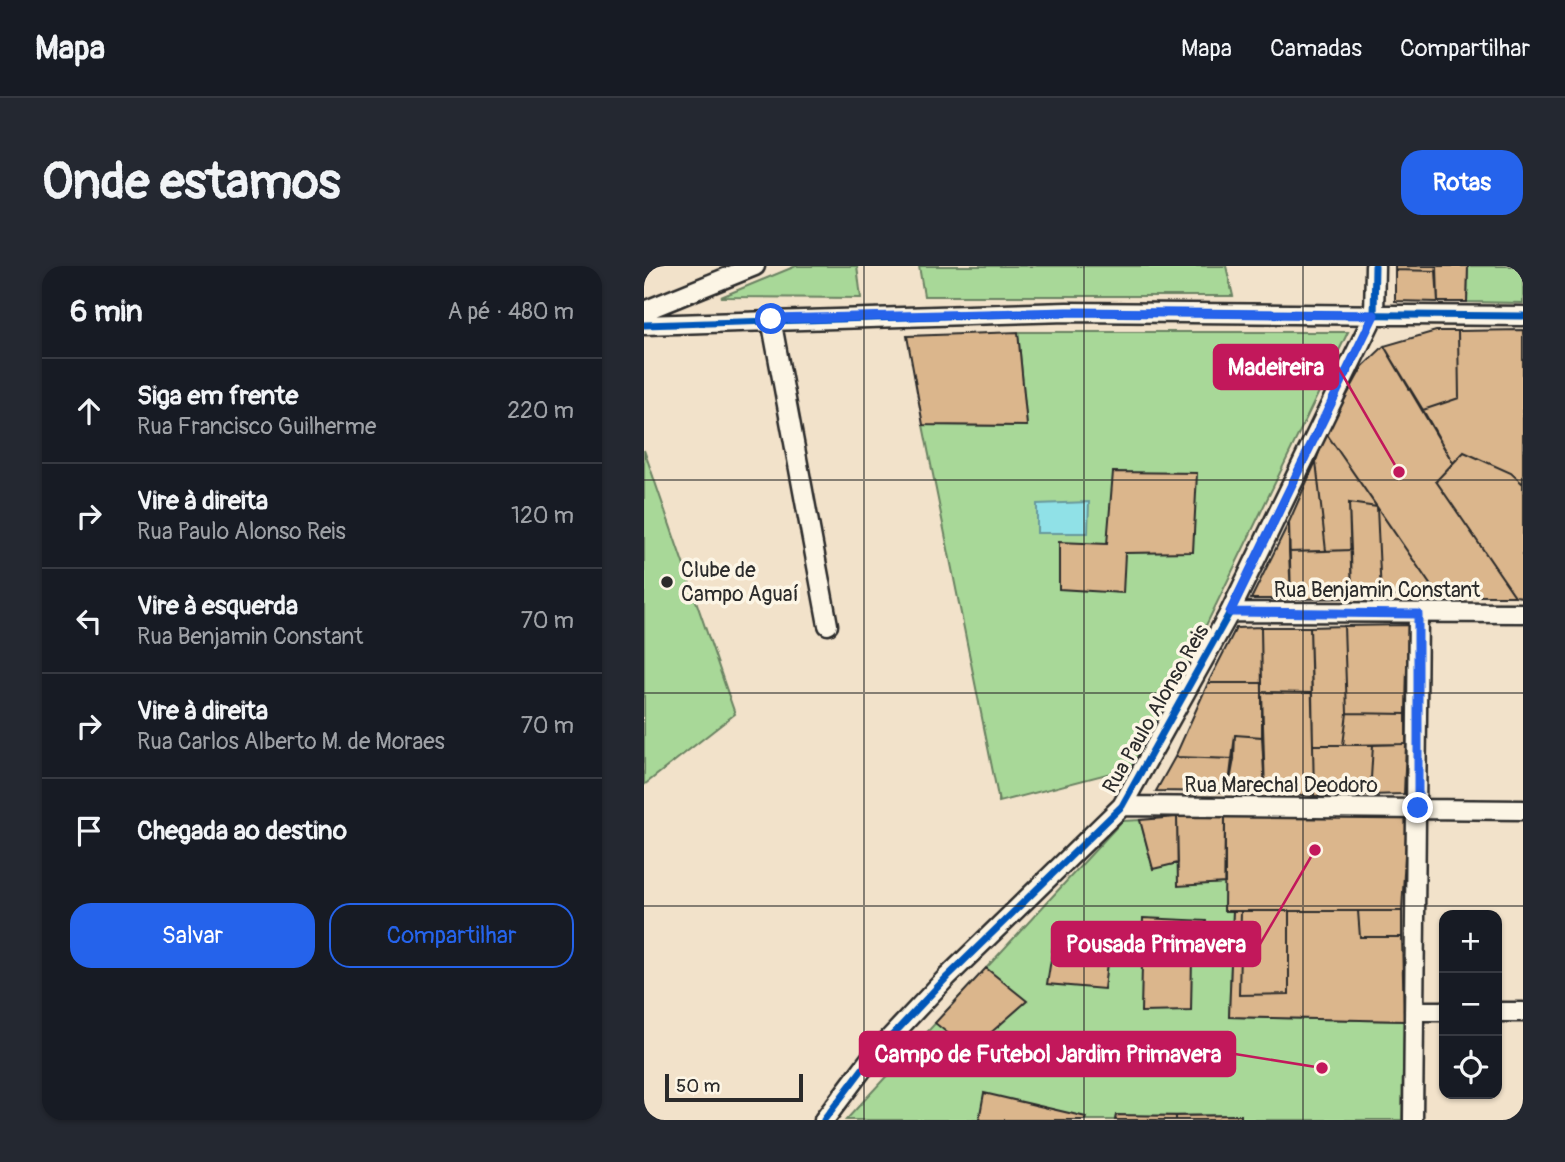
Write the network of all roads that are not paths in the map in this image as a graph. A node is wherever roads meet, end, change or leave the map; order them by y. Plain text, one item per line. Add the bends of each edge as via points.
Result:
1 (755, 266) edge
2 (1375, 266) edge
3 (644, 312) edge
4 (1374, 315) junction
5 (1523, 316) edge
6 (771, 319) junction
7 (644, 325) edge
8 (1230, 612) junction
9 (1523, 613) edge
10 (1418, 614) junction
11 (828, 625) dead end
12 (1122, 806) junction
13 (1418, 808) junction
14 (1523, 810) edge
15 (1414, 1011) junction
16 (1439, 1012) edge
17 (1502, 1012) edge
18 (1523, 1012) edge
19 (824, 1120) edge
20 (1413, 1120) edge

1 - 3 street
2 - 4 street, Rua Paulo Alonso Reis
4 - 5 street
4 - 6 street via 1068,312
4 - 8 street, Rua Paulo Alonso Reis
6 - 7 street
6 - 11 street
8 - 10 street, Rua Benjamin Constant
8 - 12 street, Rua Paulo Alonso Reis
9 - 10 street, Rua Benjamin Constant
10 - 13 street
12 - 13 street, Rua Marechal Deodoro
12 - 19 street, Rua Paulo Alonso Reis via 947,977 870,1059
13 - 14 street, Rua Marechal Deodoro
13 - 15 street
15 - 16 street
15 - 20 street
17 - 18 street

